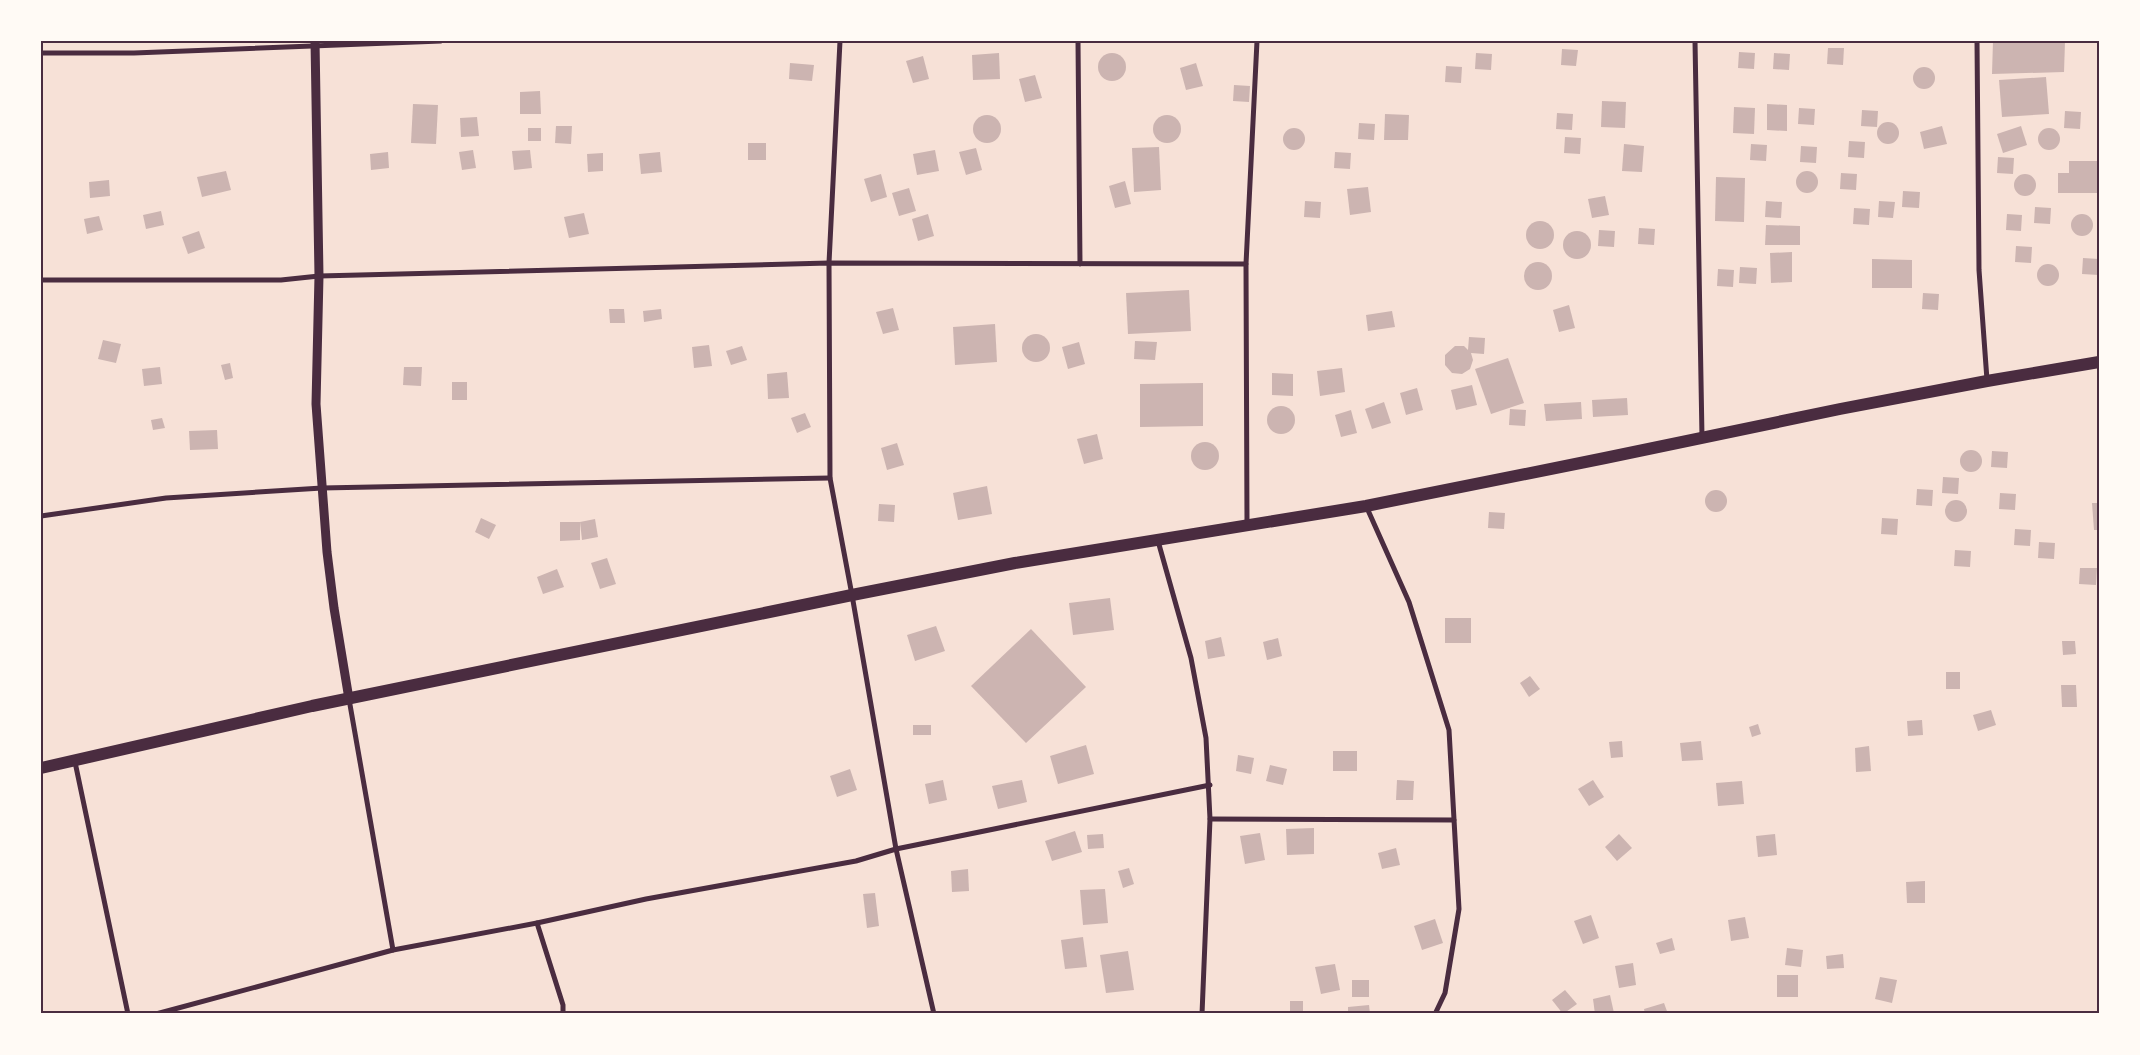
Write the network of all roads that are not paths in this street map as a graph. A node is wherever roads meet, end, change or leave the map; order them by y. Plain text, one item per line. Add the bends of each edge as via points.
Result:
1 (441, 41) edge
2 (840, 41) edge
3 (1078, 41) edge
4 (1257, 41) edge
5 (1695, 41) edge
6 (1977, 41) edge
7 (315, 44) edge
8 (41, 53) edge
9 (829, 263) junction
10 (1080, 264) junction
11 (1246, 264) junction
12 (319, 276) junction
13 (41, 280) edge
14 (2099, 362) edge
15 (1987, 380) junction
16 (1702, 437) junction
17 (830, 478) junction
18 (322, 488) junction
19 (1366, 506) junction
20 (41, 516) edge
21 (1246, 524) junction
22 (1158, 540) junction
23 (852, 595) junction
24 (349, 699) junction
25 (75, 762) junction
26 (41, 768) edge
27 (1210, 785) junction
28 (1210, 819) junction
29 (1454, 820) junction
30 (896, 849) junction
31 (537, 924) junction
32 (393, 950) junction
33 (128, 1014) edge
34 (156, 1014) edge
35 (563, 1014) edge
36 (934, 1014) edge
37 (1202, 1014) edge
38 (1436, 1014) edge

1 - 7 street
2 - 9 street
3 - 10 street
4 - 11 street
5 - 16 street
6 - 15 street via 1979,270
7 - 8 street via 134,53
7 - 12 street
9 - 10 street
9 - 12 street
9 - 17 street
10 - 11 street
11 - 21 street
12 - 13 street via 281,280
12 - 18 street via 316,404
14 - 15 main road
15 - 16 main road
16 - 19 main road
17 - 18 street
17 - 23 street
18 - 20 street via 166,498
18 - 24 street via 333,598
19 - 21 main road
19 - 29 street via 1409,602 1449,730
21 - 22 main road
22 - 23 main road via 1015,563
22 - 27 street via 1191,658 1206,738
23 - 24 main road
23 - 30 street
24 - 25 main road
24 - 32 street
25 - 26 main road
25 - 33 street
27 - 28 street
27 - 30 street
28 - 29 street
28 - 37 street
29 - 38 street via 1459,909 1445,993
30 - 31 street via 856,861 646,899
30 - 36 street
31 - 32 street
31 - 35 street
32 - 34 street

